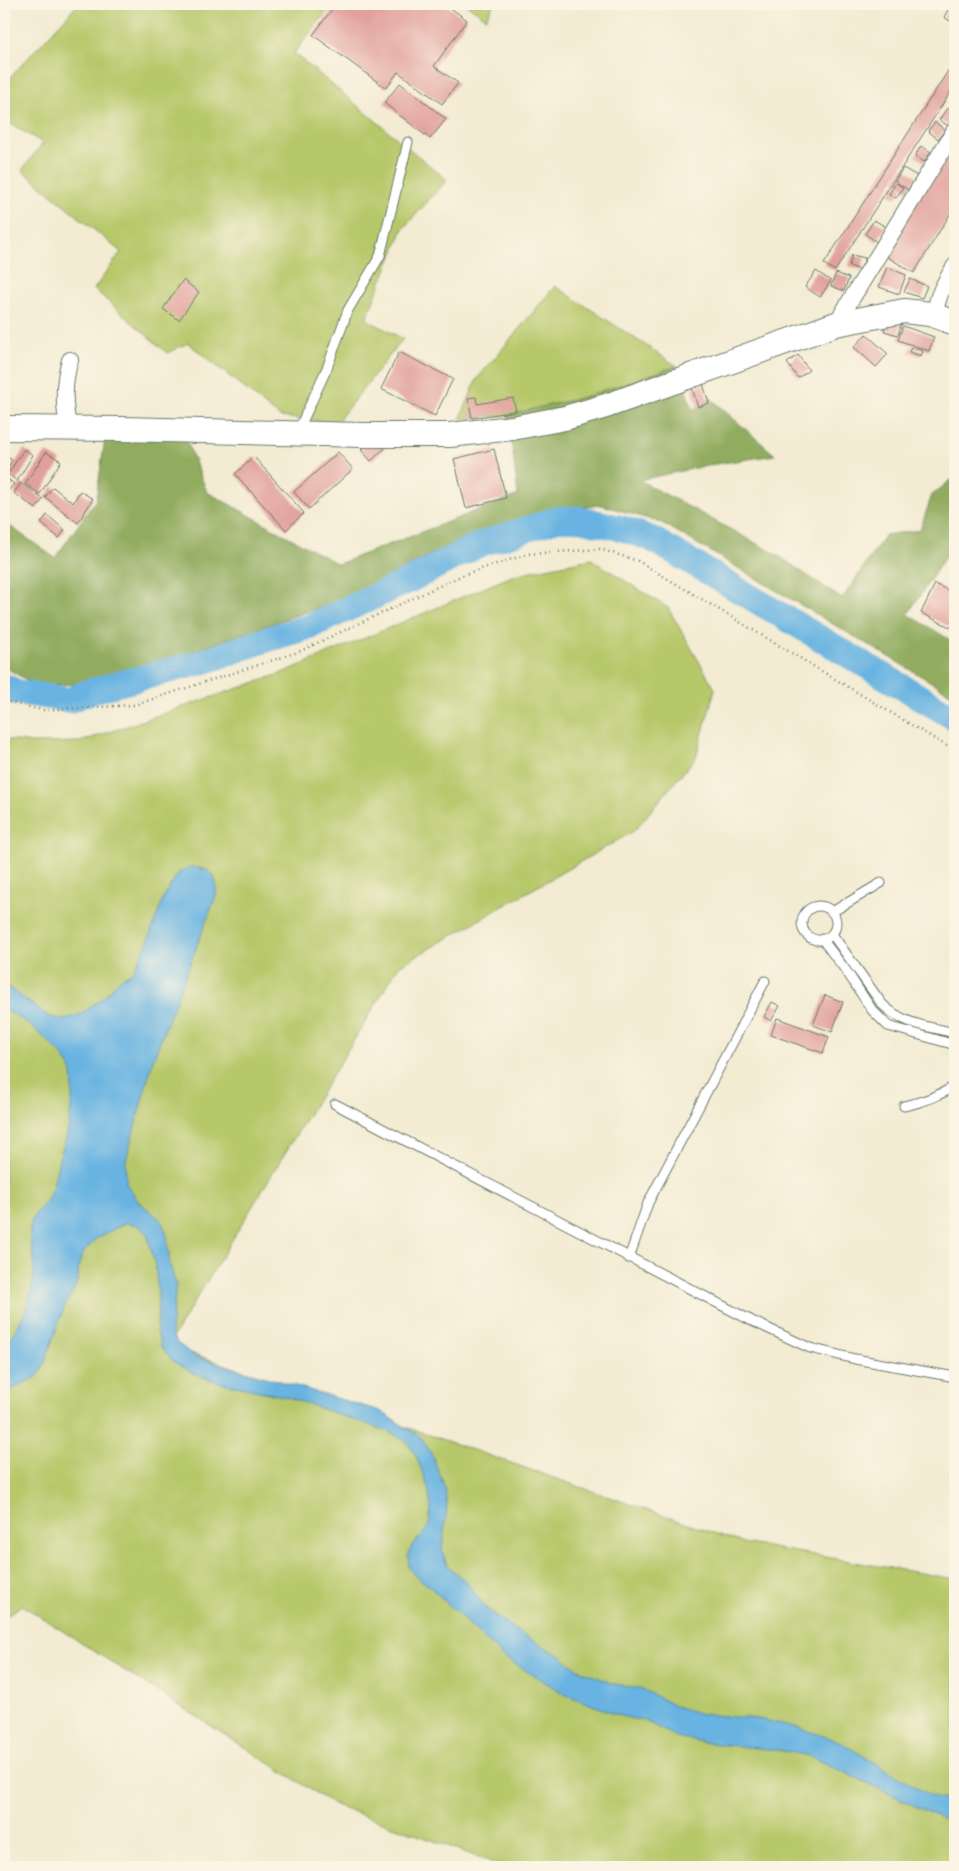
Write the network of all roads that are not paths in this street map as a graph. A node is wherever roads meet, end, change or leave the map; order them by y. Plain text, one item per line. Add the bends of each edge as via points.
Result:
1 (955, 130) edge
2 (408, 142) dead end
3 (955, 266) edge
4 (945, 320) edge
5 (836, 324) junction
6 (70, 360) dead end
7 (4, 428) edge
8 (69, 429) junction
9 (297, 433) junction
10 (881, 883) dead end
11 (832, 912) junction
12 (832, 934) junction
13 (822, 939) junction
14 (765, 981) dead end
15 (955, 1033) edge
16 (954, 1043) edge
17 (955, 1086) edge
18 (335, 1104) dead end
19 (904, 1106) dead end
20 (629, 1258) junction
21 (955, 1377) edge

1 - 5 street
2 - 9 lane via 380,256 348,310
3 - 4 street via 937,299
4 - 5 street via 904,311
5 - 9 street via 564,418 450,435
6 - 8 street via 64,392
7 - 8 street
8 - 9 street
10 - 11 lane
11 - 12 lane via 836,923
11 - 13 lane via 817,906 804,917 806,934
12 - 13 lane
12 - 15 lane via 892,1014 902,1020
13 - 16 lane via 872,1010 888,1026
14 - 20 lane via 648,1204
17 - 19 lane via 922,1103
18 - 20 lane
20 - 21 lane via 810,1348

